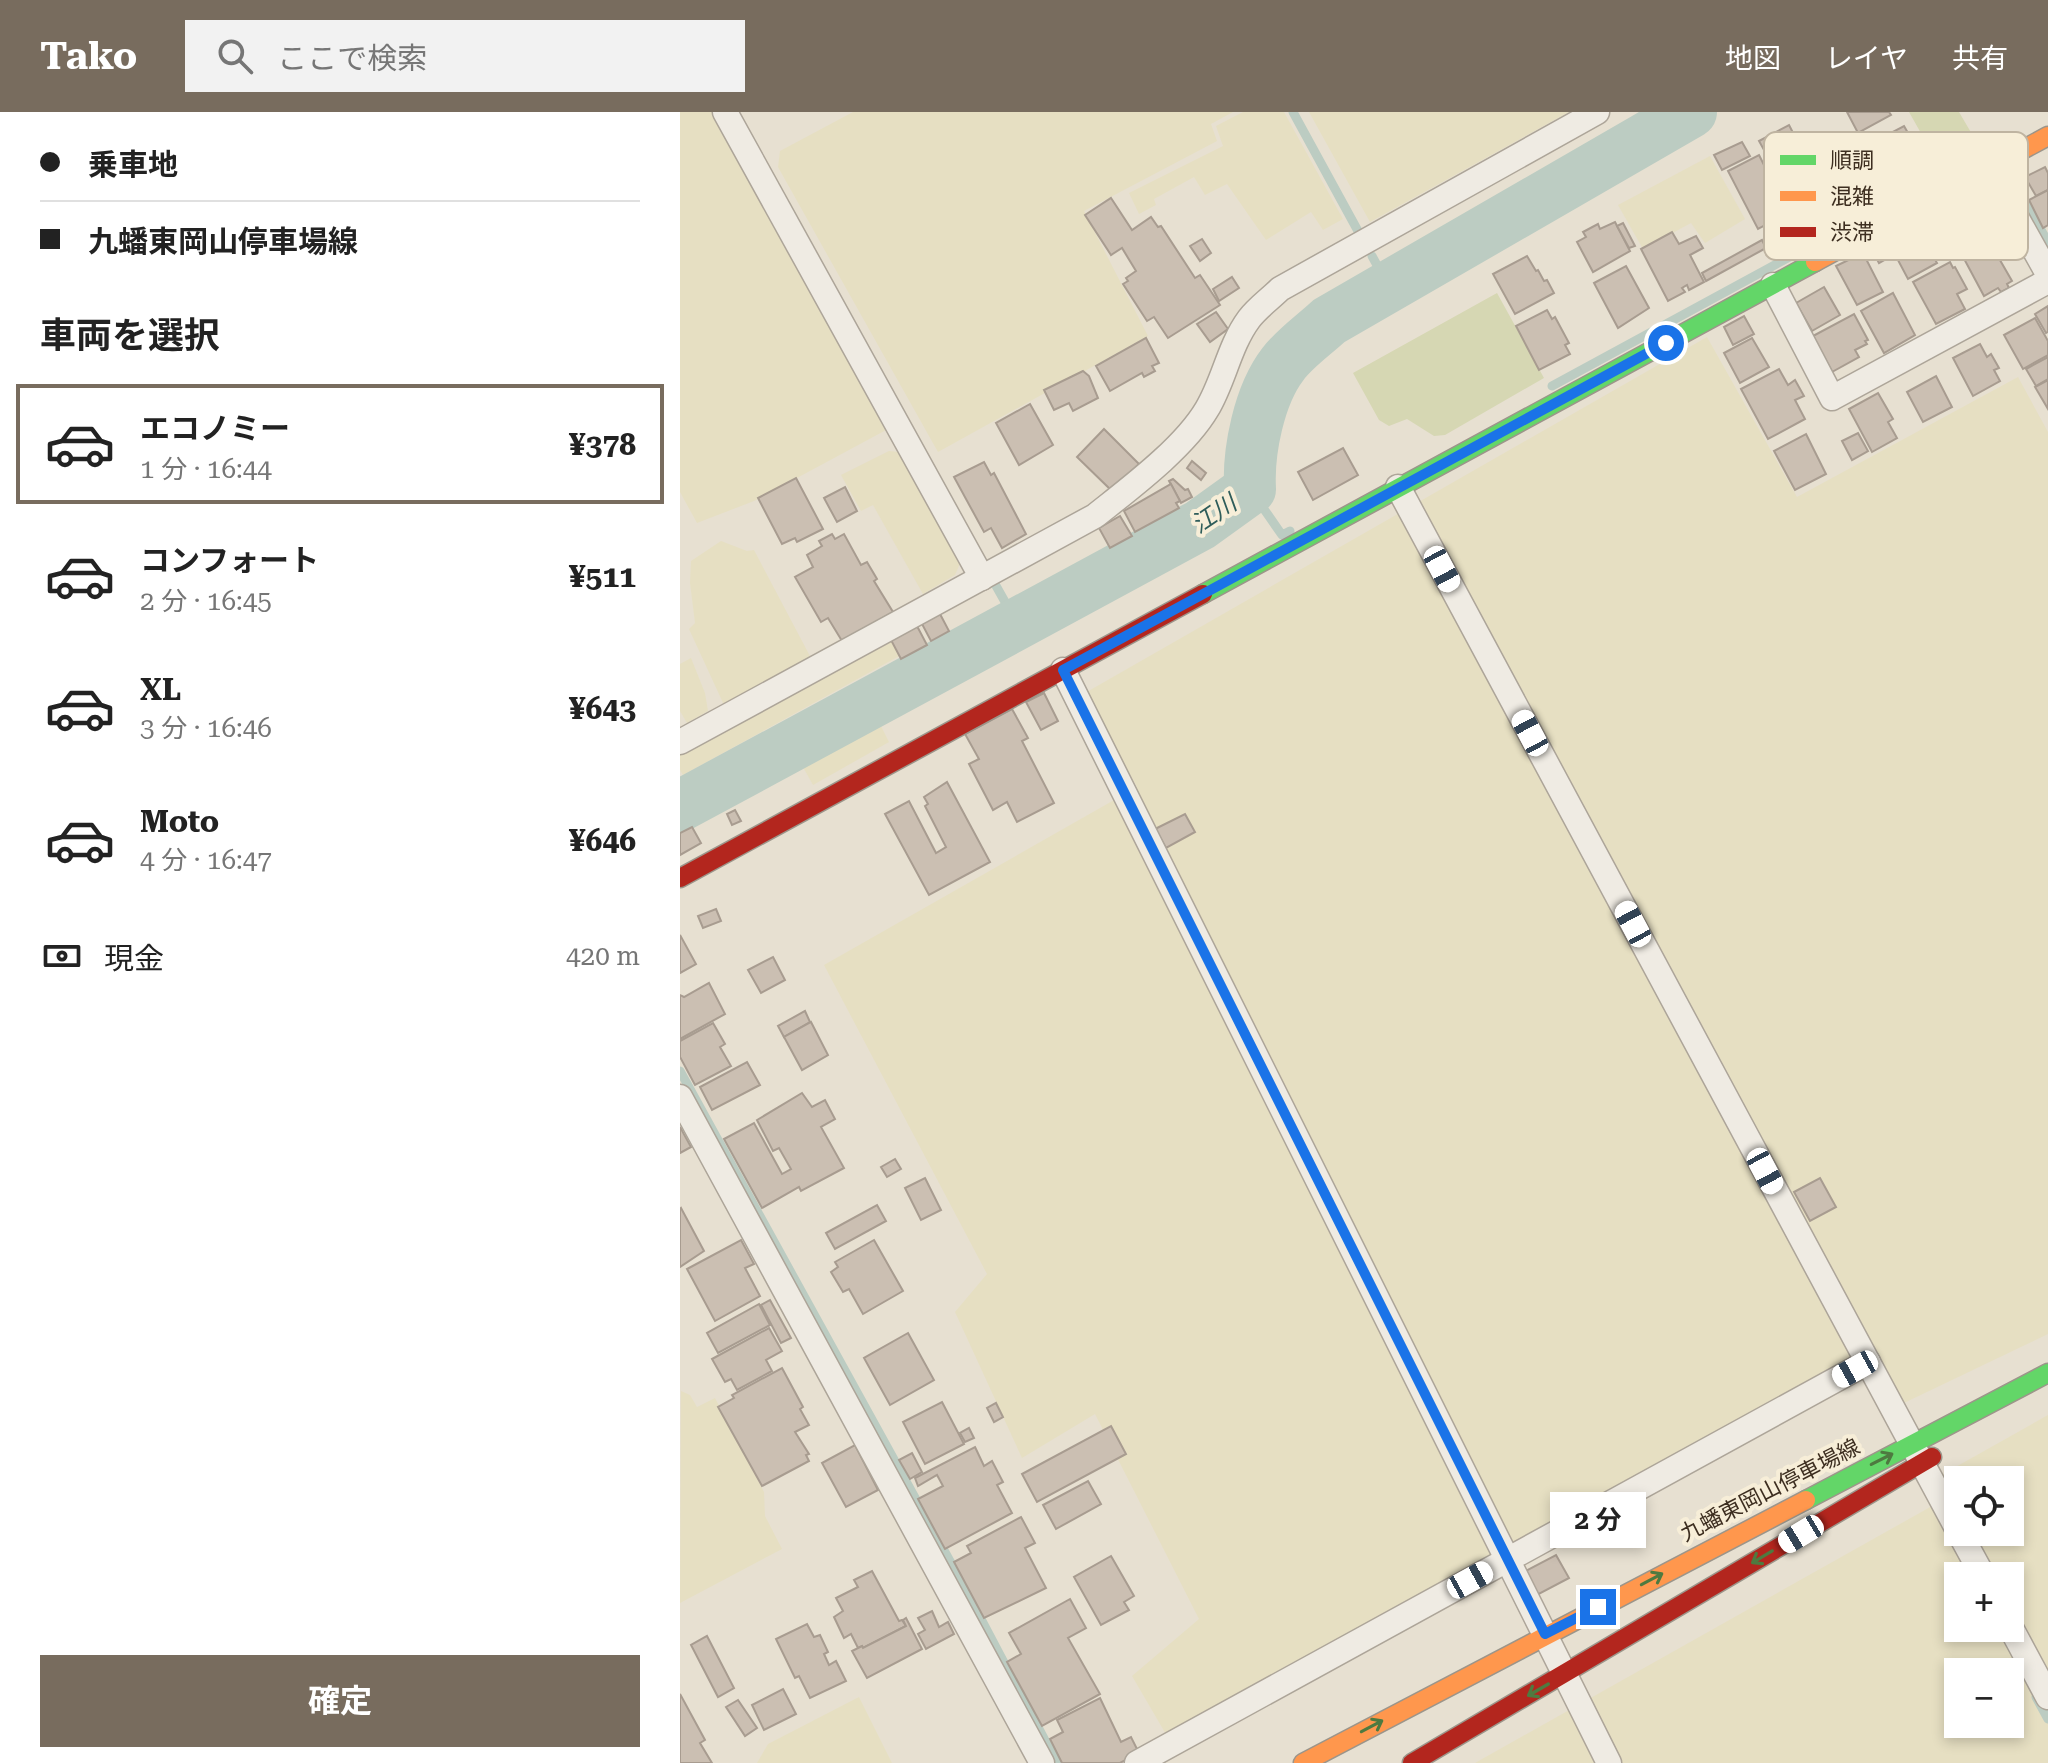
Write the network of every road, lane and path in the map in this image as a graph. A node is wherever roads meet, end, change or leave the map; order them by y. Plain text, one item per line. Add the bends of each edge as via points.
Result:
1 (725, 112) edge
2 (1597, 112) edge
3 (2048, 136) edge
4 (2028, 147) edge
5 (2028, 238) edge
6 (1819, 260) edge
7 (2048, 274) edge
8 (2048, 281) edge
9 (1773, 285) junction
10 (1398, 487) junction
11 (982, 578) junction
12 (1063, 670) junction
13 (680, 742) edge
14 (680, 878) edge
15 (680, 1097) edge
16 (1862, 1365) junction
17 (2048, 1373) edge
18 (2048, 1393) edge
19 (2020, 1408) dead end
20 (1951, 1446) dead end
21 (1917, 1453) junction
22 (1944, 1503) edge
23 (1502, 1562) junction
24 (1545, 1634) junction
25 (2019, 1642) edge
26 (1565, 1674) junction
27 (2048, 1697) edge
28 (1042, 1763) edge
29 (1137, 1763) edge
30 (1303, 1763) edge
31 (1412, 1763) edge
32 (1609, 1763) edge

1 - 11 street
2 - 11 street via 1280,289 1249,318 1207,410 1146,475 1095,516
3 - 4 street
5 - 7 street
6 - 9 street
8 - 9 street via 1832,398
9 - 10 street
10 - 12 street
10 - 16 street
11 - 13 street
12 - 14 street
12 - 23 street
15 - 28 street
16 - 21 street
16 - 23 street
17 - 21 street, 九蟠東岡山停車場線
18 - 19 street
20 - 21 street, 九蟠東岡山停車場線
21 - 22 street
24 -> 21 street, 九蟠東岡山停車場線
21 -> 26 street, 九蟠東岡山停車場線
23 - 24 street
23 - 29 street
24 - 26 street
30 -> 24 street, 九蟠東岡山停車場線
25 - 27 street
26 -> 31 street, 九蟠東岡山停車場線
26 - 32 street

